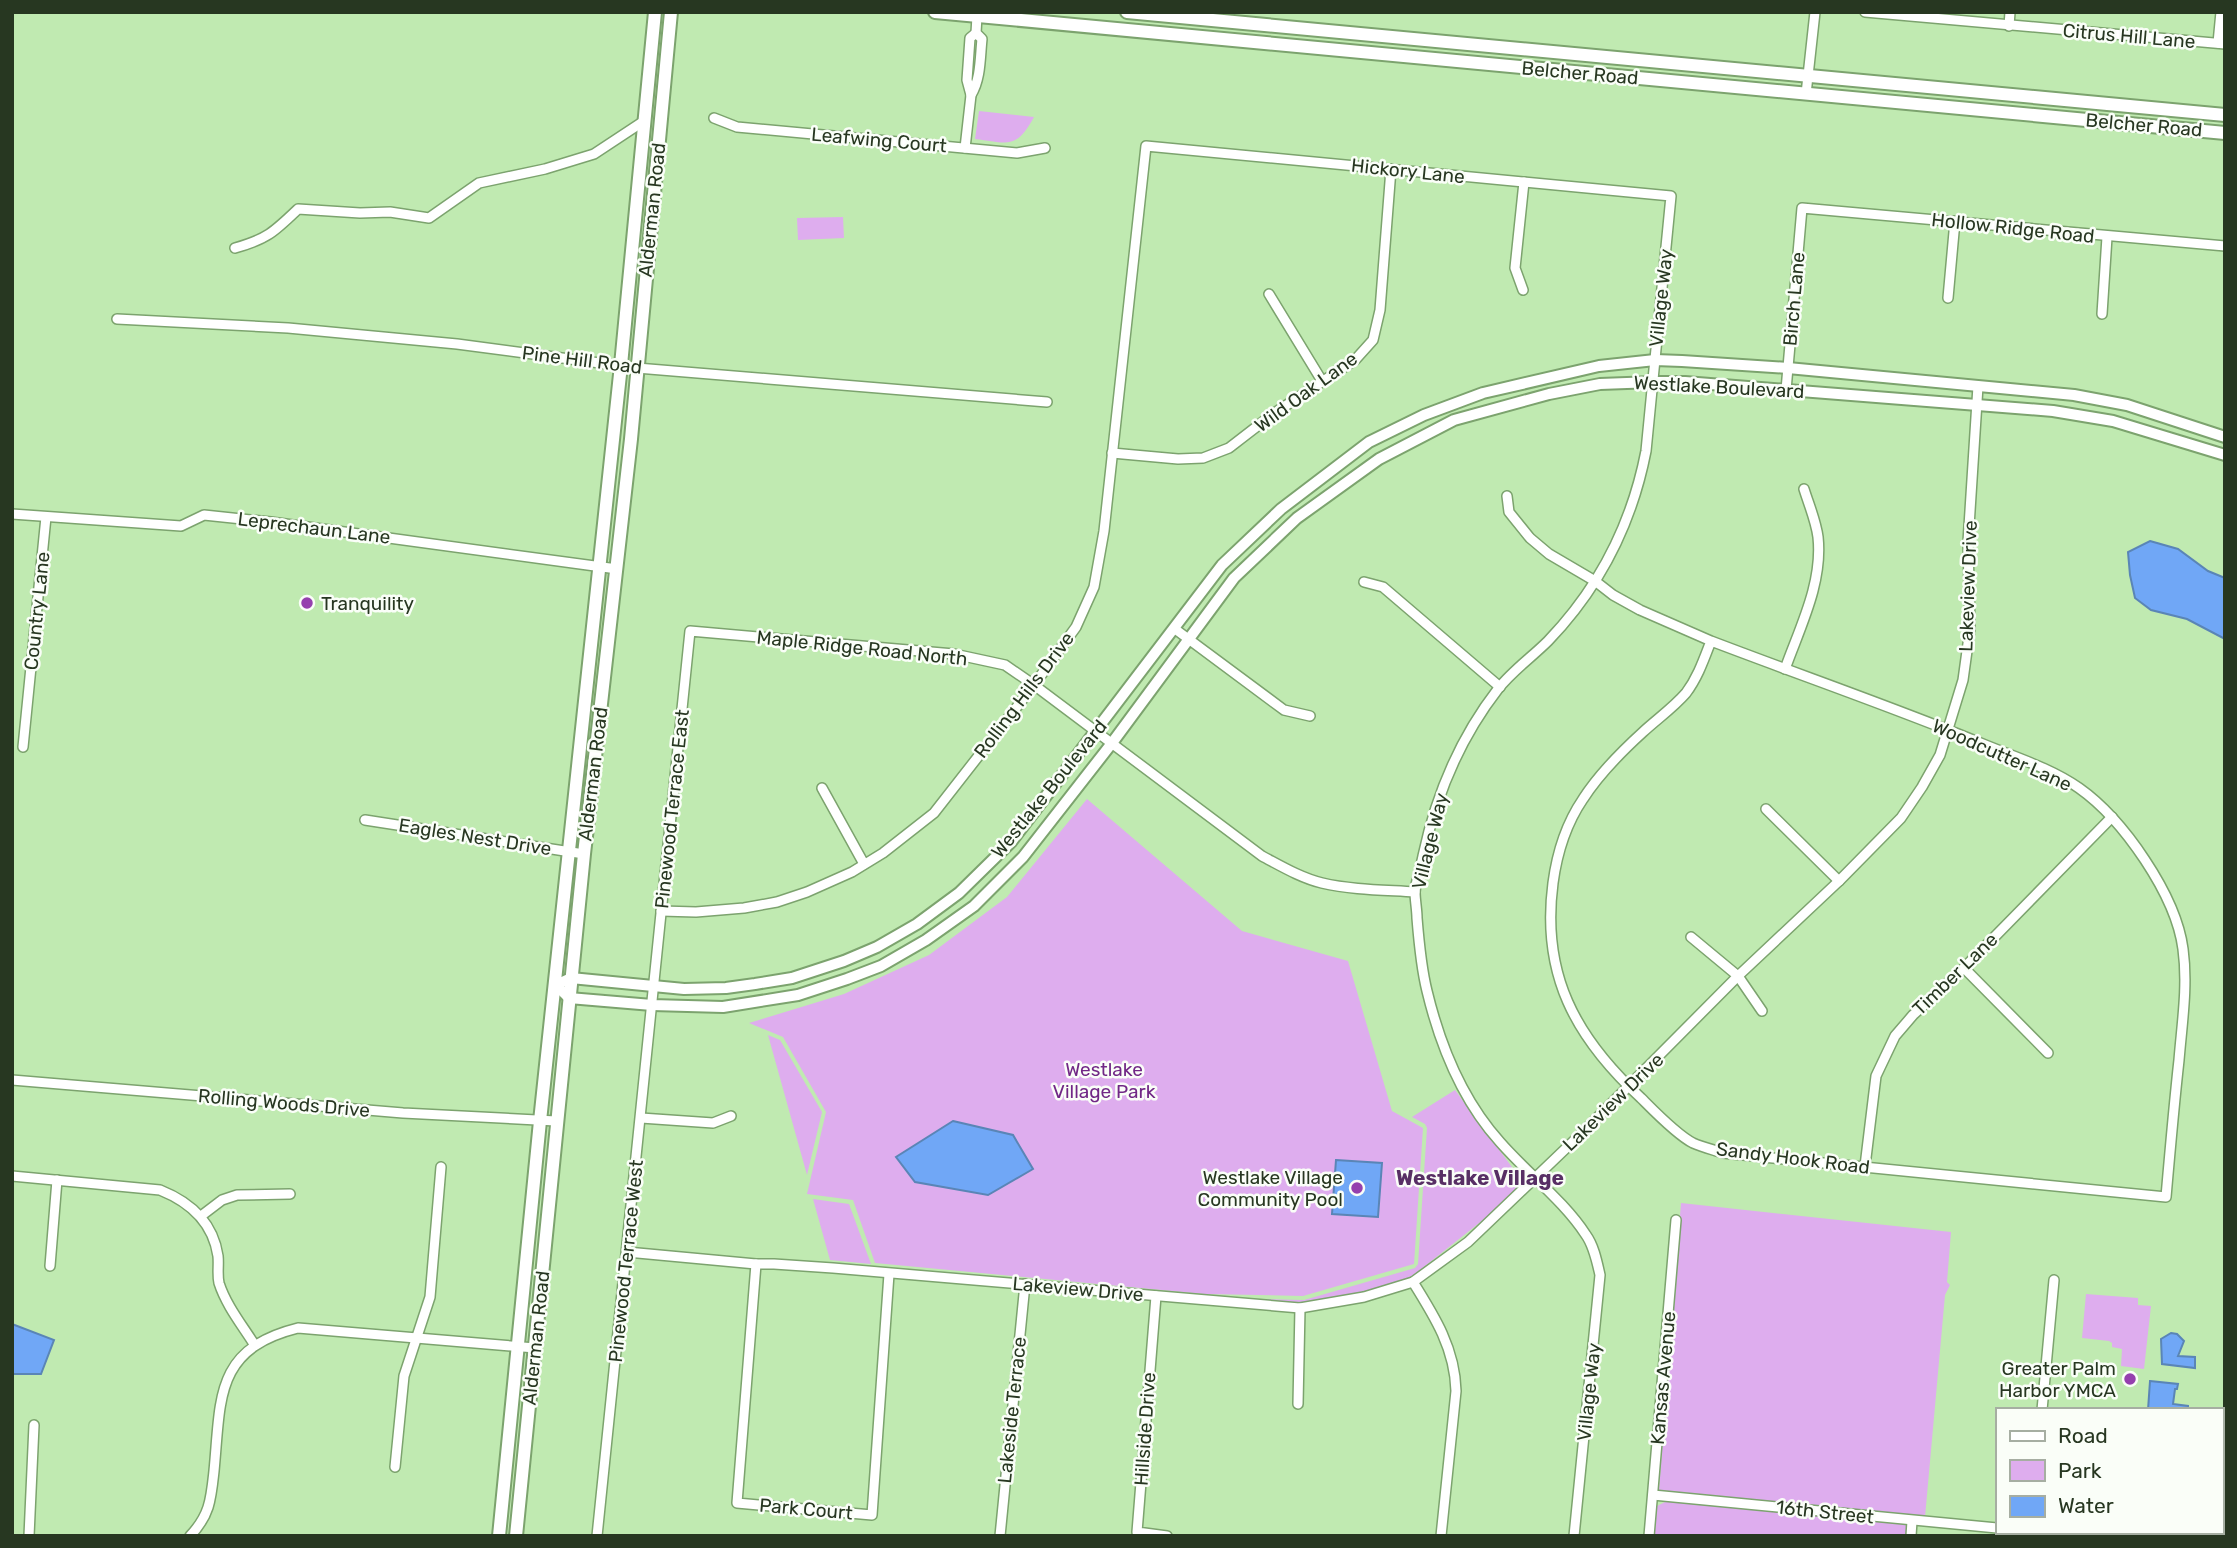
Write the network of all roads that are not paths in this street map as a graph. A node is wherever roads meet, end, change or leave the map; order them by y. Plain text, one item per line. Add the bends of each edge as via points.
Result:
1 (654, 12) edge
2 (671, 12) edge
3 (935, 12) edge
4 (1127, 12) edge
5 (1815, 12) edge
6 (1865, 12) edge
7 (2010, 12) edge
8 (2221, 12) edge
9 (978, 14) edge
10 (2009, 26) junction
11 (976, 33) junction
12 (2221, 44) edge
13 (968, 71) junction
14 (979, 72) junction
15 (1808, 76) junction
16 (971, 94) junction
17 (1806, 94) junction
18 (2225, 115) edge
19 (714, 118) dead end
20 (644, 121) junction
21 (2225, 133) edge
22 (1146, 146) joint
23 (965, 148) junction
24 (1045, 148) dead end
25 (1391, 169) junction
26 (1524, 182) junction
27 (1671, 196) joint
28 (1802, 208) joint
29 (1955, 221) junction
30 (2107, 237) junction
31 (2225, 246) edge
32 (235, 248) dead end
33 (1523, 290) dead end
34 (1269, 294) dead end
35 (1948, 298) dead end
36 (2102, 314) dead end
37 (117, 319) dead end
38 (1655, 360) junction
39 (621, 365) junction
40 (637, 368) junction
41 (1788, 368) junction
42 (1322, 381) junction
43 (1654, 382) junction
44 (1978, 386) junction
45 (1786, 390) junction
46 (1047, 401) dead end
47 (1977, 405) junction
48 (2225, 437) edge
49 (1112, 453) junction
50 (2225, 455) edge
51 (1804, 489) dead end
52 (1507, 496) dead end
53 (12, 514) edge
54 (46, 517) junction
55 (600, 567) junction
56 (617, 569) junction
57 (1595, 580) junction
58 (1364, 582) dead end
59 (1175, 629) junction
60 (690, 631) joint
61 (1189, 639) junction
62 (1711, 641) junction
63 (1785, 669) junction
64 (1034, 685) junction
65 (1500, 687) junction
66 (1310, 716) dead end
67 (1948, 730) junction
68 (1096, 731) junction
69 (1112, 743) junction
70 (23, 747) dead end
71 (822, 788) dead end
72 (1766, 809) dead end
73 (2112, 817) junction
74 (365, 820) dead end
75 (569, 851) junction
76 (584, 854) junction
77 (864, 864) junction
78 (1839, 881) junction
79 (1415, 892) junction
80 (661, 911) junction
81 (1691, 937) dead end
82 (1964, 968) junction
83 (1738, 976) junction
84 (571, 978) junction
85 (556, 985) junction
86 (653, 986) junction
87 (569, 998) junction
88 (652, 1005) junction
89 (1762, 1011) dead end
90 (2048, 1053) dead end
91 (12, 1080) edge
92 (1628, 1087) junction
93 (732, 1116) dead end
94 (641, 1118) junction
95 (540, 1121) junction
96 (556, 1121) junction
97 (1866, 1166) junction
98 (441, 1167) dead end
99 (12, 1176) edge
100 (1534, 1179) junction
101 (57, 1181) junction
102 (290, 1194) dead end
103 (2166, 1197) joint
104 (201, 1216) junction
105 (1676, 1220) dead end
106 (627, 1252) junction
107 (756, 1264) junction
108 (50, 1266) dead end
109 (889, 1274) junction
110 (2054, 1280) dead end
111 (1413, 1282) junction
112 (1025, 1284) junction
113 (1156, 1296) junction
114 (1300, 1308) junction
115 (416, 1340) junction
116 (254, 1344) junction
117 (519, 1346) junction
118 (535, 1348) junction
119 (1298, 1404) dead end
120 (2042, 1408) edge
121 (34, 1425) dead end
122 (395, 1467) dead end
123 (1653, 1495) junction
124 (1912, 1521) junction
125 (1996, 1528) edge
126 (2068, 1534) edge
127 (29, 1536) edge
128 (190, 1536) edge
129 (499, 1536) edge
130 (516, 1536) edge
131 (597, 1536) edge
132 (1000, 1536) edge
133 (1167, 1536) edge
134 (1441, 1536) edge
135 (1574, 1536) edge
136 (1649, 1536) edge
137 (1911, 1536) edge
138 (2088, 1536) edge

1 - 20 main road, Alderman Road
2 - 40 main road, Alderman Road
3 - 9 main road, Belcher Road
4 - 15 main road, Belcher Road
5 - 15 street
6 - 10 street, Citrus Hill Lane
7 - 10 street
8 - 12 street
9 - 11 street
9 - 17 main road, Belcher Road
10 - 12 street, Citrus Hill Lane
11 - 13 street via 970,38
11 - 14 street via 982,39
13 - 14 street
13 - 16 street
14 - 16 street
15 - 17 street
15 - 18 main road, Belcher Road
16 - 23 street
17 - 21 main road, Belcher Road
19 - 23 street, Leafwing Court via 737,127
20 - 32 street via 594,155 479,183 429,218 298,208 261,241
20 - 39 main road, Alderman Road
22 - 25 street, Hickory Lane
22 - 49 street, Rolling Hills Drive
23 - 24 street, Leafwing Court via 1017,153
25 - 26 street, Hickory Lane
25 - 42 street, Wild Oak Lane via 1380,310 1373,340 1355,360
26 - 27 street, Hickory Lane
26 - 33 street via 1515,268
27 - 38 street, Village Way
28 - 29 street, Hollow Ridge Road
28 - 41 street, Birch Lane
29 - 30 street, Hollow Ridge Road
29 - 35 street
30 - 31 street, Hollow Ridge Road
30 - 36 street
34 - 42 street
37 - 39 street, Pine Hill Road via 313,330
38 - 41 street, Westlake Boulevard
38 - 43 street, Village Way
38 - 59 street, Westlake Boulevard via 1600,366 1483,393 1369,442 1281,509 1222,565
39 - 40 street, Pine Hill Road
39 - 55 main road, Alderman Road
40 - 46 street, Pine Hill Road
40 - 56 main road, Alderman Road
41 - 44 street, Westlake Boulevard
41 - 45 street, Birch Lane
42 - 49 street, Wild Oak Lane via 1229,448 1203,458
43 - 45 street, Westlake Boulevard
43 - 57 street, Village Way via 1640,479 1612,555
43 - 61 street, Westlake Boulevard via 1587,386 1454,420 1379,459 1297,518 1234,578
44 - 47 street, Lakeview Drive
44 - 48 street, Westlake Boulevard via 2127,405
45 - 47 street, Westlake Boulevard
47 - 50 street, Westlake Boulevard via 2113,421
47 - 67 street, Lakeview Drive via 1968,541 1970,629 1963,680
49 - 64 street, Rolling Hills Drive via 1094,587 1076,627
51 - 63 street via 1818,535 1819,563
52 - 57 street, Woodcutter Lane via 1509,512 1530,538
53 - 54 street, Leprechaun Lane
54 - 55 street, Leprechaun Lane via 181,526 204,515
54 - 70 street, Country Lane
55 - 56 street, Leprechaun Lane
55 - 75 main road, Alderman Road
56 - 76 main road, Alderman Road
57 - 62 street, Woodcutter Lane via 1640,610
57 - 65 street, Village Way via 1573,613
58 - 65 street via 1383,587
59 - 61 street
59 - 68 street, Westlake Boulevard
60 - 64 street, Maple Ridge Road North via 954,654 1005,665
60 - 80 street, Pinewood Terrace East
61 - 66 street via 1284,710
61 - 69 street, Westlake Boulevard
62 - 63 street, Woodcutter Lane
62 - 92 street, Sandy Hook Road via 1686,692 1615,760 1581,800 1556,860 1550,909 1559,982 1584,1034
63 - 67 street, Woodcutter Lane
64 - 68 street, Maple Ridge Road North
64 - 77 street, Rolling Hills Drive via 934,813
65 - 79 street, Village Way via 1447,775
67 - 73 street, Woodcutter Lane via 2078,788
67 - 78 street, Lakeview Drive via 1940,755 1901,818
68 - 69 street, Maple Ridge Road North
68 - 86 street, Westlake Boulevard via 1011,842 959,893 907,930 877,947 792,978 726,988
69 - 79 street, Maple Ridge Road North via 1287,870 1320,882
69 - 88 street, Westlake Boulevard via 1023,857 974,906 881,966 798,995 723,1007
71 - 77 street
72 - 78 street
73 - 82 street, Timber Lane
73 - 103 street, Woodcutter Lane via 2153,872 2183,948 2185,1001
74 - 75 street, Eagles Nest Drive
75 - 76 street, Eagles Nest Drive
75 - 85 main road, Alderman Road
76 - 84 main road, Alderman Road
77 - 80 street, Rolling Hills Drive via 777,902 696,912
78 - 83 street, Lakeview Drive
79 - 100 street, Village Way via 1427,992 1451,1064 1498,1140
80 - 86 street, Pinewood Terrace East
81 - 83 street
82 - 90 street
82 - 97 street, Timber Lane via 1890,1043 1876,1076
83 - 89 street
83 - 92 street, Lakeview Drive
84 - 85 street
84 - 86 street, Westlake Boulevard
84 - 87 main road, Alderman Road
85 - 87 street
85 - 95 main road, Alderman Road
86 - 88 street, Pinewood Terrace West
87 - 88 street, Westlake Boulevard
87 - 96 main road, Alderman Road
88 - 94 street, Pinewood Terrace West
91 - 95 street, Rolling Woods Drive
92 - 97 street, Sandy Hook Road via 1692,1142 1723,1153
92 - 100 street, Lakeview Drive
93 - 94 street via 713,1123
94 - 106 street, Pinewood Terrace West
95 - 96 street, Rolling Woods Drive
95 - 117 main road, Alderman Road
96 - 118 main road, Alderman Road
97 - 103 street, Sandy Hook Road
98 - 115 street via 430,1297
99 - 101 street
100 - 111 street, Lakeview Drive via 1468,1242
100 - 135 street, Village Way via 1587,1236 1600,1275
101 - 104 street via 160,1190
101 - 108 street
102 - 104 street via 237,1195
104 - 116 street via 214,1239 224,1296
105 - 123 street, Kansas Avenue
106 - 107 street, Lakeview Drive
106 - 131 street, Pinewood Terrace West
107 - 109 street, Lakeview Drive
107 - 109 street, Park Court via 737,1503 872,1515
109 - 112 street, Lakeview Drive
110 - 120 street
111 - 114 street, Lakeview Drive via 1364,1297
111 - 134 street via 1444,1337 1455,1370
112 - 113 street, Lakeview Drive
112 - 132 street, Lakeside Terrace
113 - 114 street, Lakeview Drive
113 - 133 street, Hillside Drive via 1138,1532
114 - 119 street
115 - 116 street via 298,1328
115 - 117 street
115 - 122 street via 404,1376
116 - 128 street via 232,1371 221,1399 210,1506
117 - 118 street
117 - 129 main road, Alderman Road
118 - 130 main road, Alderman Road
121 - 127 street
123 - 124 street, 16th Street
123 - 136 street, Kansas Avenue
124 - 125 street, 16th Street
124 - 137 street
126 - 138 street

